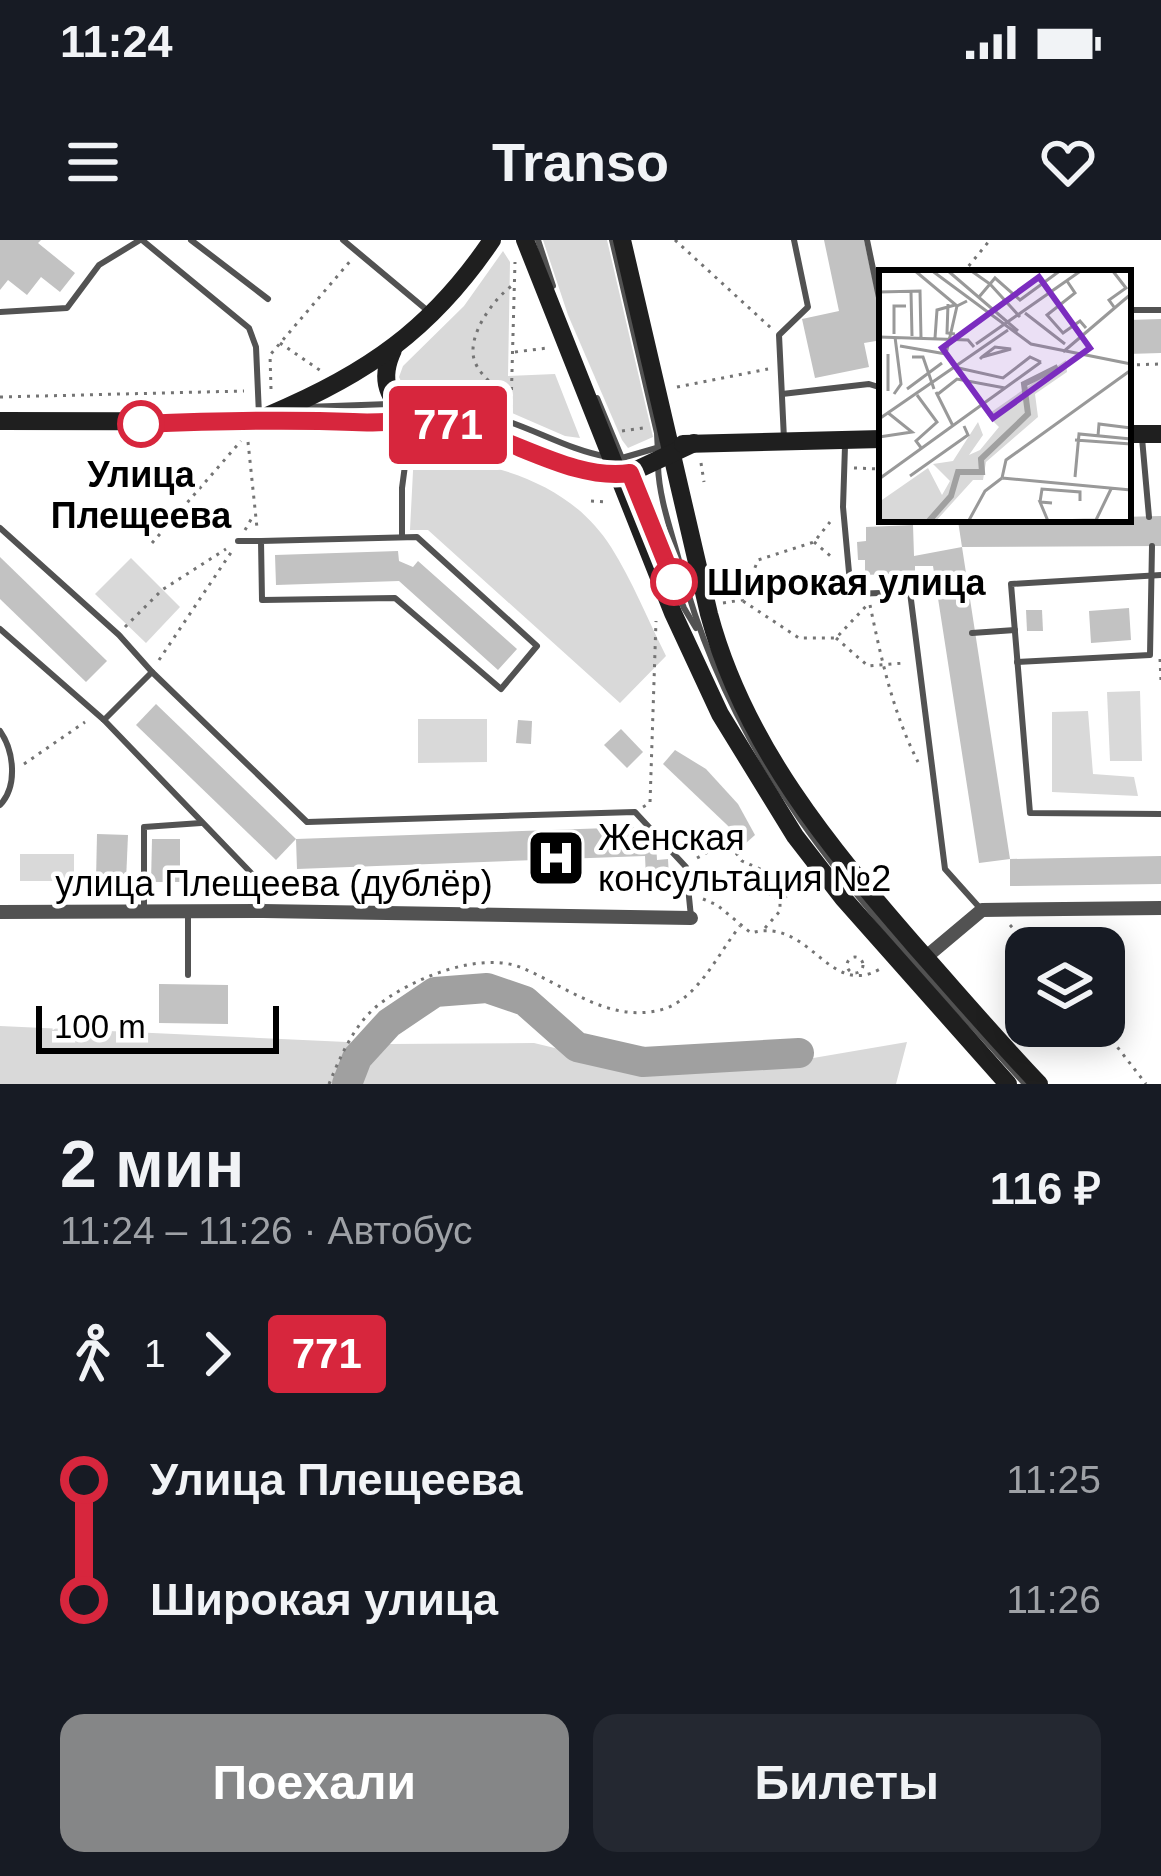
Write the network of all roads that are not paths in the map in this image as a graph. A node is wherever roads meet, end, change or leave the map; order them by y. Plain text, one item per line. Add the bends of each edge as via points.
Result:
1 (141, 240) edge
2 (191, 240) edge
3 (343, 240) edge
4 (492, 240) edge
5 (525, 240) edge
6 (538, 240) edge
7 (612, 240) edge
8 (622, 240) edge
9 (794, 240) edge
10 (867, 240) edge
11 (879, 298) edge
12 (268, 299) dead end
13 (0, 312) edge
14 (432, 314) junction
15 (393, 350) junction
16 (879, 387) edge
17 (782, 394) junction
18 (286, 401) junction
19 (396, 404) junction
20 (0, 421) edge
21 (411, 422) junction
22 (253, 427) junction
23 (1144, 434) edge
24 (879, 439) edge
25 (845, 440) junction
26 (784, 441) junction
27 (664, 452) junction
28 (620, 466) junction
29 (1149, 517) dead end
30 (0, 528) edge
31 (402, 538) junction
32 (261, 541) junction
33 (238, 542) road end
34 (1152, 546) dead end
35 (1150, 575) junction
36 (1161, 575) edge
37 (1015, 630) junction
38 (973, 632) dead end
39 (2, 634) edge
40 (931, 635) dead end
41 (916, 636) junction
42 (695, 644) junction
43 (1017, 662) junction
44 (152, 672) junction
45 (104, 720) junction
46 (0, 731) edge
47 (0, 805) edge
48 (1161, 814) edge
49 (201, 823) junction
50 (1161, 908) edge
51 (144, 910) junction
52 (188, 910) junction
53 (989, 910) junction
54 (263, 911) junction
55 (0, 912) edge
56 (692, 918) joint
57 (926, 957) junction
58 (188, 975) dead end
59 (1008, 1084) edge
60 (1025, 1084) edge
61 (1040, 1084) edge

1 - 13 lane via 99,265 67,308
1 - 22 lane via 249,328 258,390
2 - 12 lane
3 - 14 lane
4 - 14 main road
5 - 28 main road
6 - 28 lane
7 - 27 lane
8 - 27 main road
9 - 17 lane via 808,307 779,335
10 - 11 lane
14 - 15 main road
15 - 18 main road
15 - 19 main road via 384,380
16 - 17 lane
17 - 26 lane
18 - 19 lane
18 - 22 main road
19 - 21 main road
19 - 28 lane via 497,418
20 - 22 main road
21 - 22 main road
21 - 28 main road via 473,429 556,461
21 - 31 lane
23 - 29 lane
24 - 25 main road
25 - 26 main road
25 - 41 lane via 851,594 910,592
26 - 27 main road via 694,443
27 - 28 main road
27 - 42 lane via 659,480
27 - 57 main road via 716,608 720,654 779,773 859,883
28 - 42 main road
30 - 44 lane
31 - 32 lane
31 - 32 lane via 417,537 536,646 501,689 395,598 262,600
32 - 33 lane
34 - 35 lane
35 - 36 lane
35 - 37 lane via 1011,584
35 - 43 lane via 1150,655
37 - 38 lane
37 - 43 lane
39 - 45 lane
40 - 41 lane
41 - 53 lane via 945,869
42 - 59 main road via 720,714 795,836
42 - 60 lane via 803,829
43 - 48 lane via 1030,813
44 - 45 lane
44 - 56 lane via 308,822 635,812 686,866
45 - 49 lane
46 - 47 lane via 12,772
49 - 51 lane via 144,827
49 - 54 lane via 256,878
50 - 53 street
51 - 52 street, улица Плещеева (дублёр)
51 - 55 street, улица Плещеева (дублёр)
52 - 54 street, улица Плещеева (дублёр)
52 - 58 lane
53 - 57 street
54 - 56 street, улица Плещеева (дублёр)
57 - 61 main road

